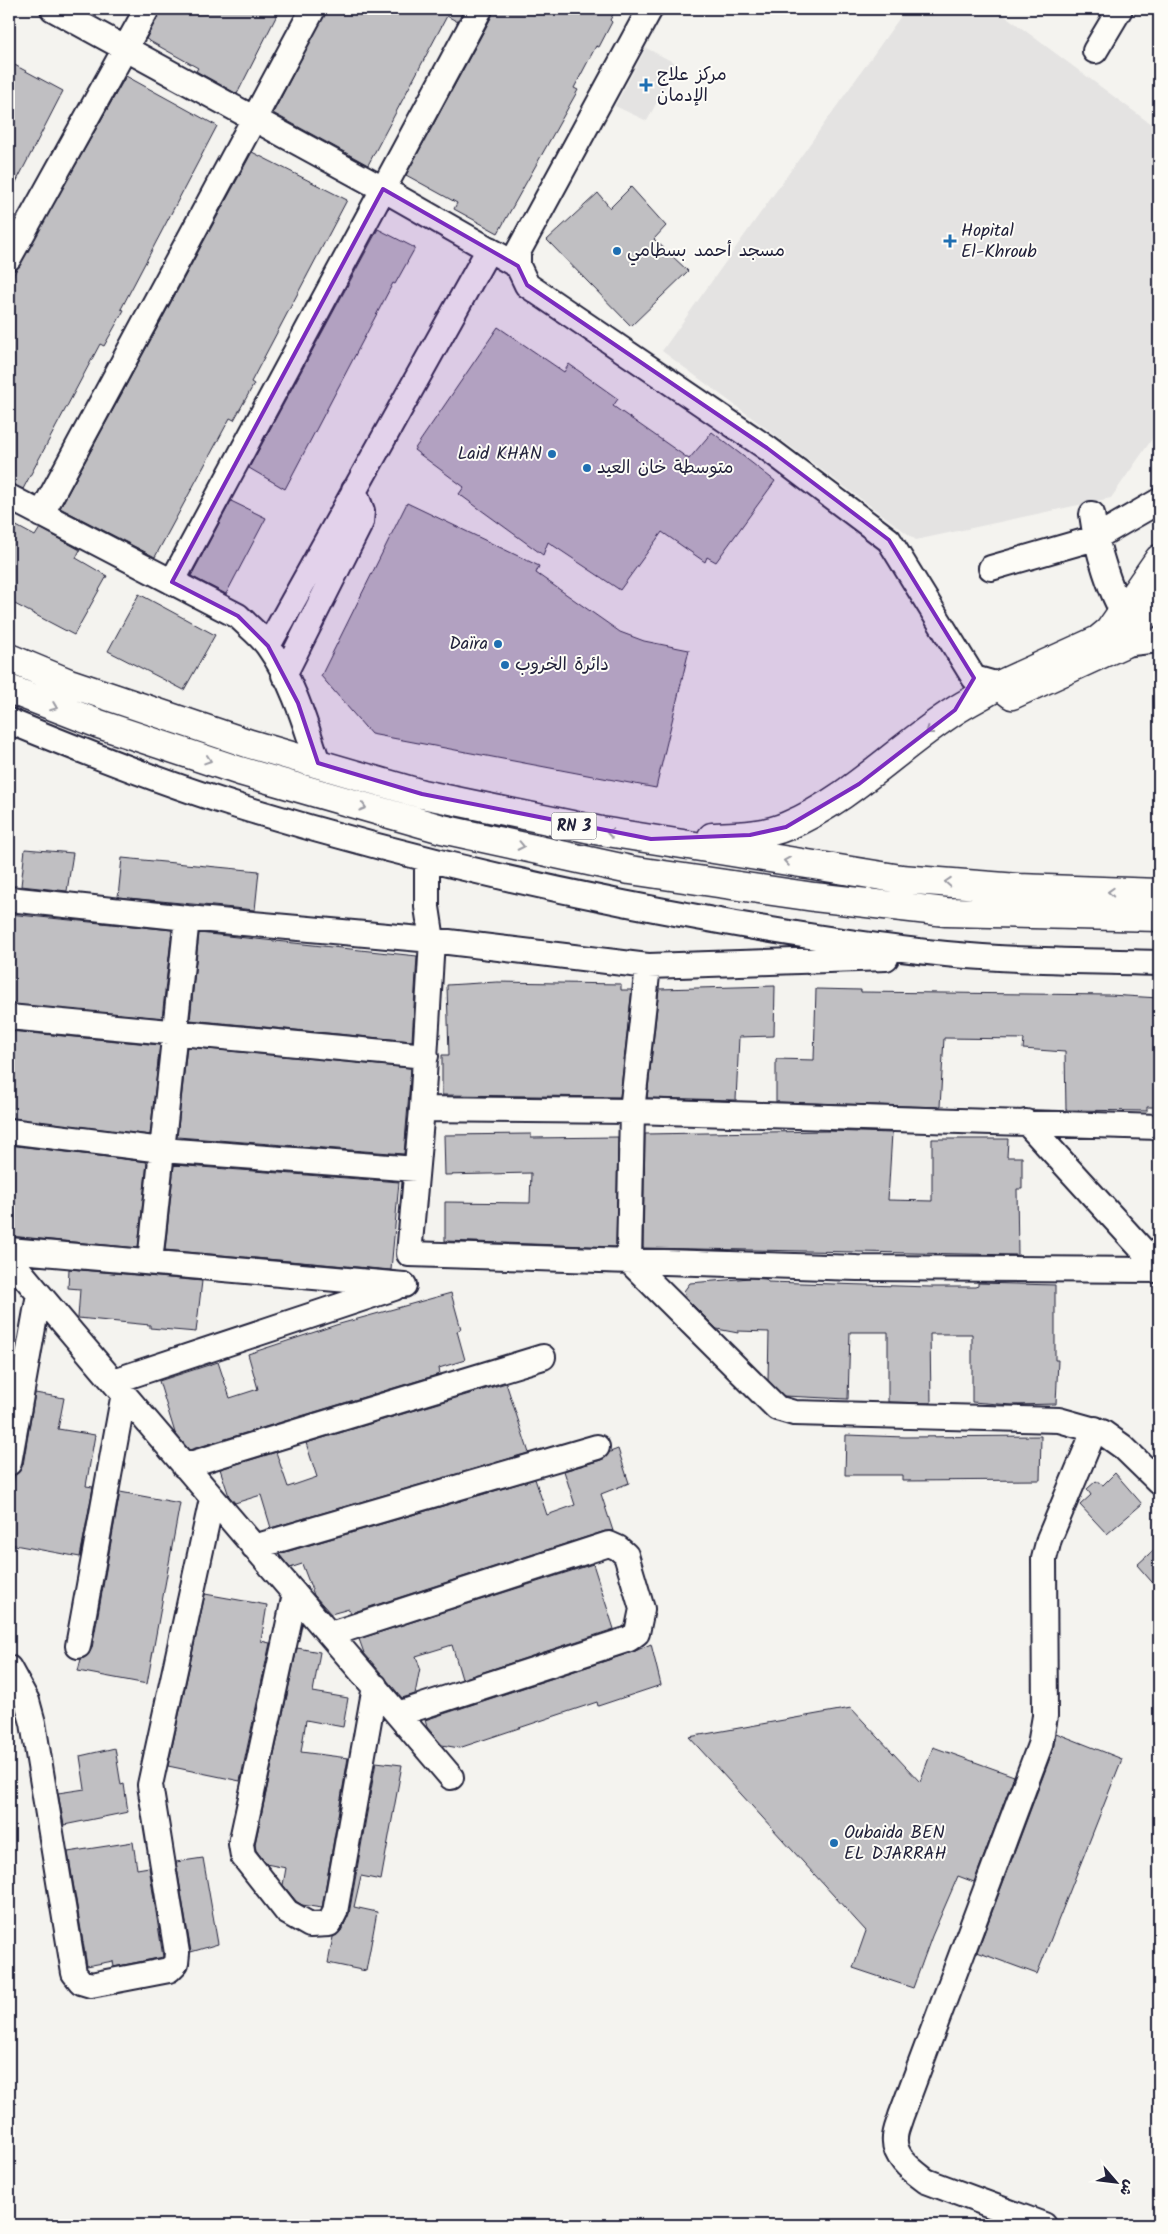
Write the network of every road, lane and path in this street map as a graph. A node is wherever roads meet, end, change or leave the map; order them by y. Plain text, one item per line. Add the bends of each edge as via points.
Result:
1 (53, 9) edge
2 (147, 9) edge
3 (313, 9) edge
4 (480, 9) edge
5 (650, 9) edge
6 (1120, 9) edge
7 (126, 48) junction
8 (1095, 51) dead end
9 (254, 118) junction
10 (383, 188) junction
11 (489, 249) junction
12 (9, 258) edge
13 (518, 266) junction
14 (354, 490) junction
15 (9, 497) edge
16 (1159, 501) edge
17 (1092, 514) dead end
18 (41, 515) junction
19 (1095, 538) junction
20 (1159, 559) edge
21 (990, 568) dead end
22 (172, 582) junction
23 (1159, 596) edge
24 (1135, 631) edge
25 (268, 646) junction
26 (9, 658) edge
27 (284, 676) junction
28 (986, 682) junction
29 (9, 689) edge
30 (9, 721) edge
31 (318, 763) junction
32 (651, 839) junction
33 (427, 859) junction
34 (1159, 893) edge
35 (9, 899) edge
36 (1159, 917) edge
37 (187, 918) junction
38 (432, 940) junction
39 (950, 954) junction
40 (1159, 963) edge
41 (648, 966) junction
42 (9, 1017) edge
43 (173, 1032) junction
44 (426, 1056) junction
45 (422, 1109) junction
46 (632, 1111) junction
47 (1026, 1122) junction
48 (1159, 1127) edge
49 (9, 1132) edge
50 (162, 1150) junction
51 (416, 1169) junction
52 (9, 1250) edge
53 (409, 1254) junction
54 (9, 1258) edge
55 (629, 1261) junction
56 (150, 1262) junction
57 (1159, 1269) edge
58 (404, 1284) junction
59 (39, 1294) junction
60 (543, 1357) dead end
61 (119, 1387) junction
62 (1095, 1429) junction
63 (597, 1447) dead end
64 (9, 1463) edge
65 (184, 1466) junction
66 (1159, 1482) edge
67 (212, 1499) junction
68 (254, 1547) junction
69 (295, 1594) junction
70 (331, 1634) junction
71 (78, 1646) dead end
72 (9, 1668) edge
73 (375, 1686) junction
74 (398, 1714) junction
75 (451, 1777) dead end
76 (1032, 2223) edge

1 - 7 street
2 - 7 street
3 - 9 street
4 - 10 street
5 - 13 street via 518,252
6 - 8 street
7 - 9 street
7 - 12 street
9 - 10 street
9 - 18 street
10 - 11 street
10 - 22 street
11 - 13 street
11 - 14 street
13 - 28 street via 528,285 767,448 888,540
14 - 25 street
14 - 27 street via 362,511 361,522
15 - 18 street
16 - 19 street
17 - 19 street
18 - 22 street
19 - 21 street
19 - 24 street
20 - 24 main road
22 - 25 street via 238,616
23 - 24 main road
24 - 28 main road via 1109,631 1098,640
25 - 27 street
26 - 31 main road, RN 3 via 78,686 250,744
27 - 31 street via 298,703
28 -> 32 main road via 955,710 858,784 786,827 750,835
29 -> 36 main road, RN 3 via 99,724 240,771 442,829 630,870 814,897 946,912
30 - 33 street via 235,806
32 -> 31 main road, RN 3 via 422,794
34 -> 32 main road, RN 3 via 1018,888 901,879
33 - 38 street via 427,907
33 - 39 street via 746,927
35 - 37 street
37 - 38 street
37 - 43 street
38 - 41 street
38 - 44 street
39 - 40 street
39 - 41 street
41 - 46 street
42 - 43 street
43 - 44 street
43 - 50 street
44 - 45 street
45 - 46 street
45 - 51 street
46 - 47 street
46 - 55 street
47 - 48 street
47 - 57 street
49 - 50 street
50 - 51 street
50 - 56 street
51 - 53 street
52 - 56 street
53 - 55 street
53 - 58 street
54 - 59 street
55 - 57 street via 856,1268
55 - 62 street via 777,1408 794,1413 1059,1420
56 - 58 street
58 - 61 street
59 - 61 street
59 - 64 street
60 - 65 street
61 - 65 street
61 - 71 street
62 - 66 street via 1123,1447
62 - 76 street via 1049,1539 1044,1559 1045,1716 1040,1745 894,2139 899,2154 912,2170 926,2180
63 - 68 street
65 - 67 street
67 - 68 street
67 - 72 street via 150,1785 176,1952 176,1964 169,1970 91,1985 80,1982 74,1972 33,1724 27,1701
68 - 69 street
69 - 70 street
69 - 73 street via 241,1844 243,1856 287,1912 310,1925 329,1924 334,1912
70 - 73 street
70 - 74 street via 609,1544 626,1555 642,1609 637,1633 629,1639
73 - 74 street
74 - 75 street

